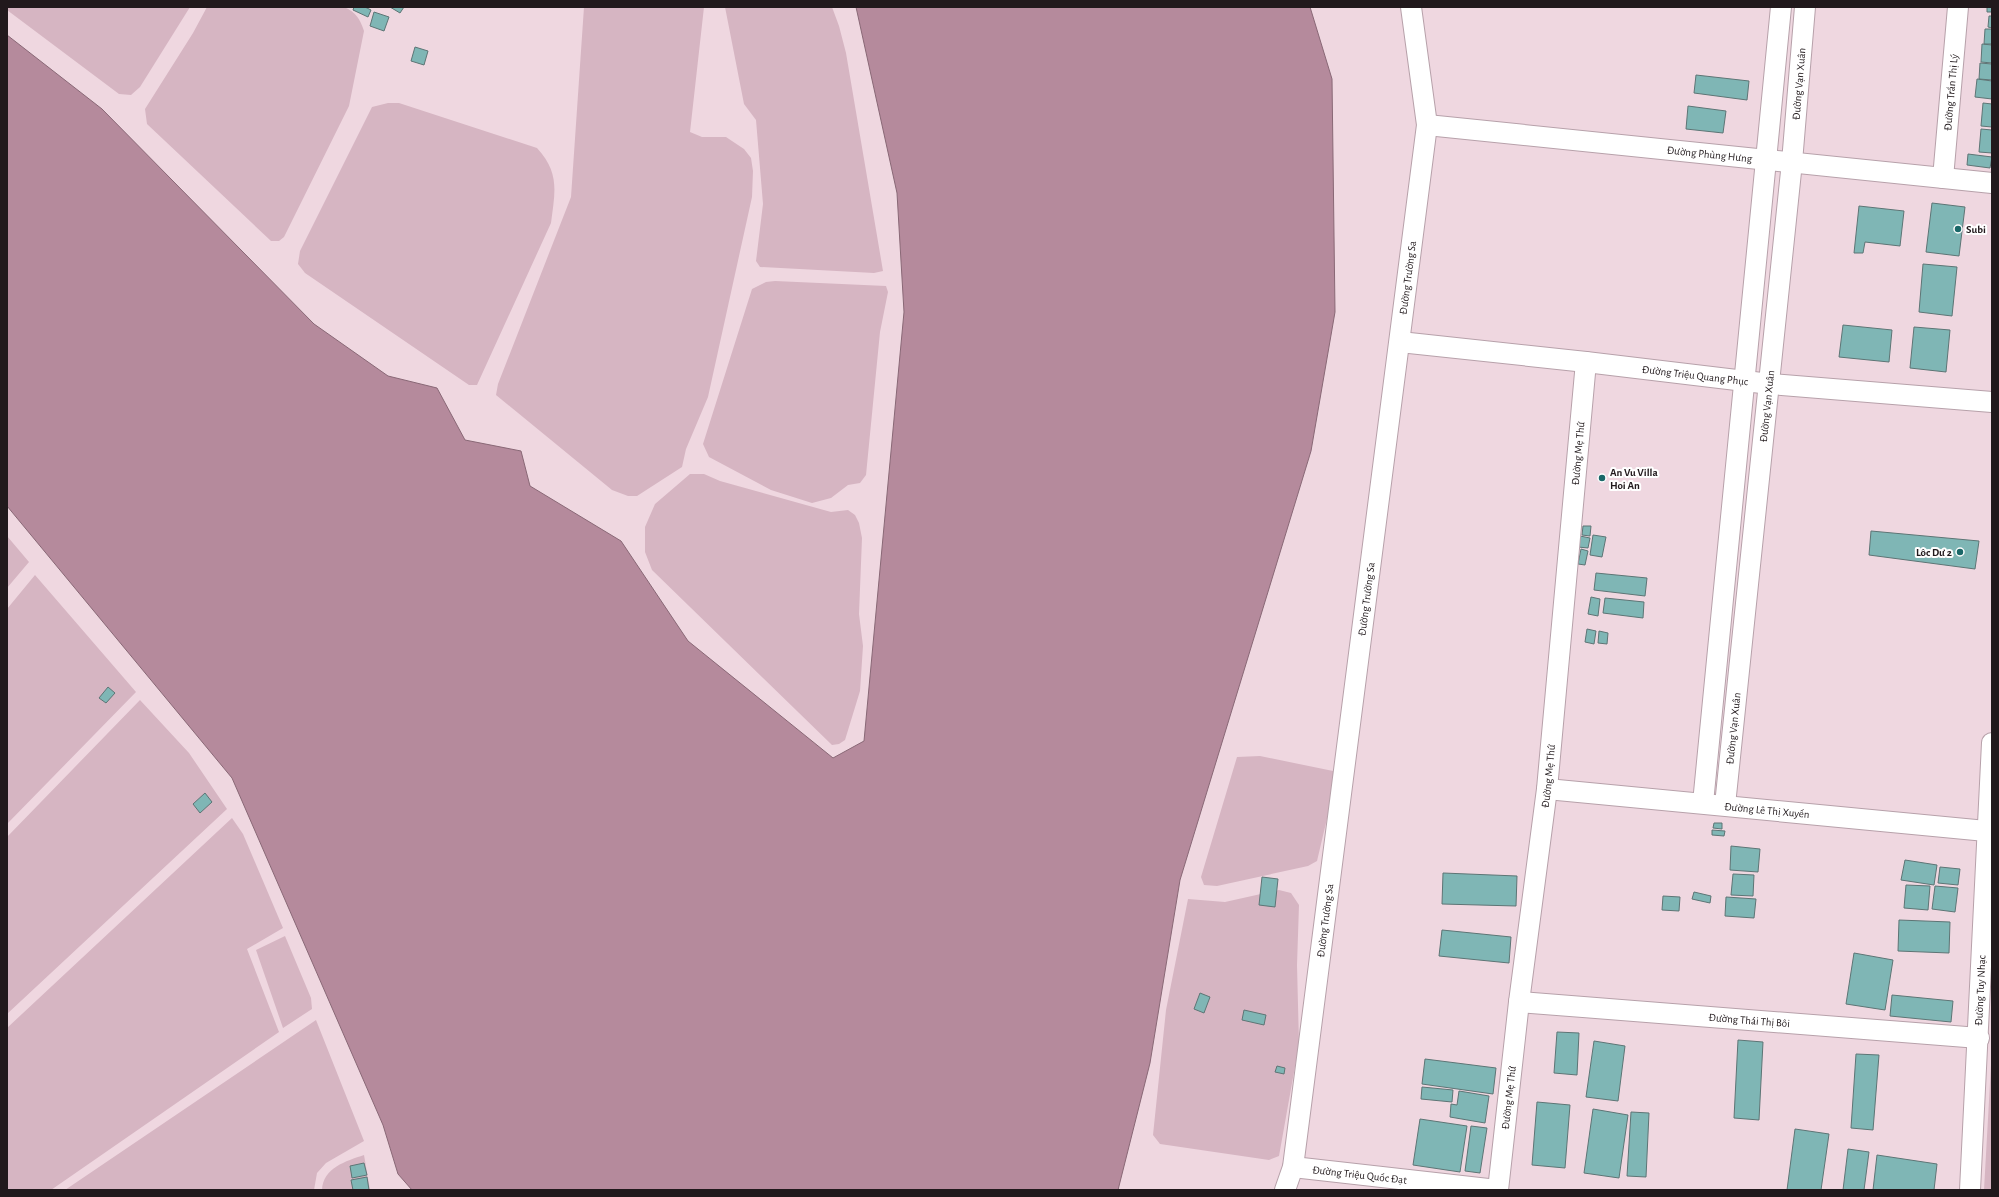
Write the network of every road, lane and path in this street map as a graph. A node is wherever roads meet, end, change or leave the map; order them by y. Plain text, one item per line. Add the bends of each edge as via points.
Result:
1 (1411, 7) edge
2 (1781, 7) edge
3 (1805, 7) edge
4 (1958, 7) edge
5 (1427, 125) junction
6 (1767, 160) junction
7 (1792, 162) junction
8 (1943, 178) junction
9 (1992, 183) edge
10 (1400, 342) junction
11 (1586, 362) junction
12 (1745, 381) junction
13 (1770, 384) junction
14 (1992, 402) edge
15 (1992, 743) edge
16 (1547, 789) junction
17 (1703, 803) junction
18 (1725, 805) junction
19 (1986, 831) junction
20 (1519, 1002) junction
21 (1979, 1038) junction
22 (1293, 1167) junction
23 (1285, 1190) edge
24 (1498, 1190) edge
25 (1970, 1190) edge

1 - 5 street, Đường Trường Sa
2 - 6 street, Đường Vạn Xuân
3 - 7 street, Đường Vạn Xuân
4 - 8 street, Đường Trần Thị Lý
5 - 6 street, Đường Phùng Hưng
5 - 10 street, Đường Trường Sa
6 - 7 street, Đường Phùng Hưng
6 - 12 street, Đường Vạn Xuân
7 - 8 street, Đường Phùng Hưng
7 - 13 street, Đường Vạn Xuân
8 - 9 street, Đường Phùng Hưng
10 - 11 street, Đường Triệu Quang Phục
10 - 22 street, Đường Trường Sa
11 - 12 street, Đường Triệu Quang Phục
11 - 16 street, Đường Mẹ Thứ
12 - 13 street, Đường Triệu Quang Phục
12 - 17 street, Đường Vạn Xuân
13 - 14 street, Đường Triệu Quang Phục
13 - 18 street, Đường Vạn Xuân
15 - 19 street, Đường Tuy Nhạc
16 - 17 street, Đường Lê Thị Xuyến
16 - 20 street, Đường Mẹ Thứ
17 - 18 street, Đường Lê Thị Xuyến
18 - 19 street, Đường Lê Thị Xuyến
19 - 21 street, Đường Tuy Nhạc
20 - 21 street, Đường Thái Thị Bôi
20 - 24 street, Đường Mẹ Thứ
21 - 25 street, Đường Tuy Nhạc
22 - 23 street, Đường Trường Sa
22 - 24 street, Đường Triệu Quốc Đạt

